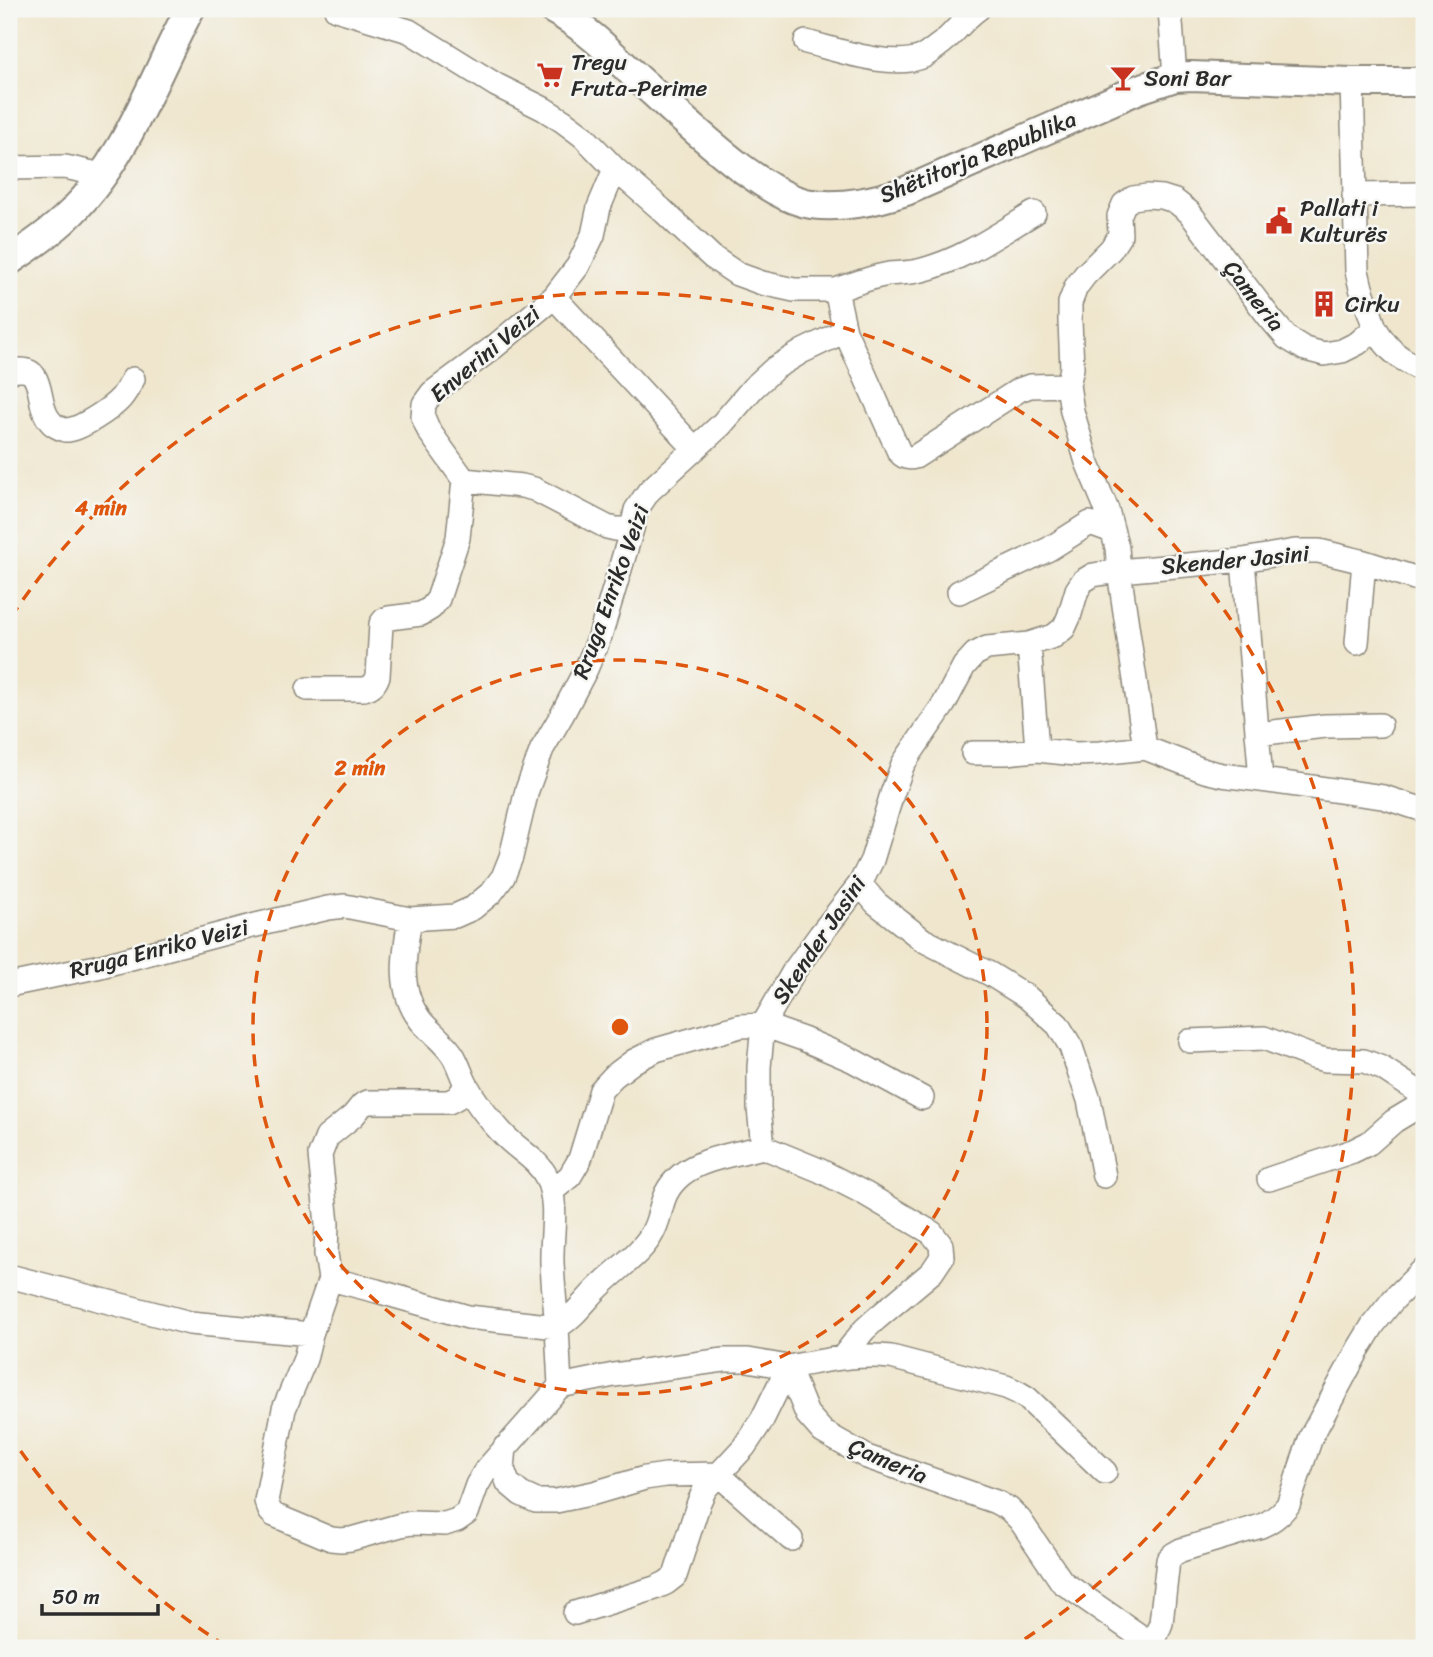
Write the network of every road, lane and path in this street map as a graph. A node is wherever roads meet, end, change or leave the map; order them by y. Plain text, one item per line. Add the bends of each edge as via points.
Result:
1 (190, 9) edge
2 (336, 9) edge
3 (552, 9) edge
4 (978, 9) edge
5 (1170, 9) edge
6 (806, 42) dead end
7 (1175, 77) junction
8 (1352, 82) junction
9 (1424, 82) edge
10 (9, 168) edge
11 (615, 169) junction
12 (102, 175) junction
13 (1424, 194) edge
14 (1354, 195) junction
15 (1034, 213) dead end
16 (9, 261) edge
17 (836, 290) junction
18 (554, 297) junction
19 (1375, 328) junction
20 (845, 331) junction
21 (9, 370) edge
22 (1424, 371) edge
23 (133, 379) dead end
24 (1068, 385) junction
25 (695, 449) junction
26 (464, 480) junction
27 (1103, 521) junction
28 (632, 529) junction
29 (1243, 560) junction
30 (1364, 562) junction
31 (1119, 570) junction
32 (1424, 581) edge
33 (959, 592) dead end
34 (1357, 643) dead end
35 (1029, 644) junction
36 (308, 689) dead end
37 (1380, 725) dead end
38 (1257, 734) junction
39 (1145, 748) junction
40 (1037, 750) junction
41 (973, 753) dead end
42 (1261, 780) junction
43 (1424, 810) edge
44 (860, 884) junction
45 (410, 919) junction
46 (9, 985) edge
47 (763, 1025) junction
48 (1190, 1041) dead end
49 (467, 1086) junction
50 (1424, 1091) edge
51 (922, 1097) dead end
52 (1424, 1104) edge
53 (763, 1147) junction
54 (1104, 1176) dead end
55 (1269, 1179) dead end
56 (552, 1191) junction
57 (1424, 1269) edge
58 (9, 1276) edge
59 (330, 1279) junction
60 (556, 1327) junction
61 (311, 1334) junction
62 (842, 1358) junction
63 (788, 1367) junction
64 (561, 1386) junction
65 (505, 1447) junction
66 (1105, 1472) dead end
67 (718, 1474) junction
68 (791, 1539) dead end
69 (575, 1613) dead end
70 (1153, 1647) edge

1 - 12 main road via 139,114
2 - 11 street via 409,31 496,85 544,108 583,136
3 - 7 main road, Shëtitorja Republika via 599,41 730,160 757,180 809,204 843,205 906,191
4 - 6 street via 941,45 904,60 887,61
5 - 7 street
7 - 8 main road, Shëtitorja Republika
8 - 9 main road, Shëtitorja Republika
8 - 14 street
10 - 12 street via 65,167
11 - 17 street via 737,274 794,290
11 - 18 street, Enverini Veizi via 593,235 578,266
12 - 16 main road via 55,228
13 - 14 street
14 - 19 street via 1357,271
15 - 17 street via 950,260
17 - 20 street
18 - 25 street
18 - 26 street, Enverini Veizi via 424,404 429,431
19 - 22 street via 1386,346
19 - 24 street, Çameria via 1342,351 1324,354 1305,349 1287,338 1270,318 1189,212 1162,197 1133,198 1124,204 1119,235 1111,249 1080,281 1070,303 1072,368
20 - 24 street via 899,452 909,459 1019,390
20 - 25 street, Rruga Enriko Veizi via 775,368
21 - 23 street via 23,370 35,377 44,412 52,424 65,430 113,406
24 - 27 street
25 - 28 street, Rruga Enriko Veizi via 649,491 636,510
26 - 28 street via 534,489 607,527
26 - 36 street via 458,538 438,599 421,614 389,618 380,624 376,683 364,689
27 - 31 street via 1117,548
27 - 33 street
28 - 45 street, Rruga Enriko Veizi via 600,636 542,749 503,877 473,908 455,916
29 - 30 street, Skender Jasini via 1319,551
29 - 31 street, Skender Jasini
29 - 38 street
30 - 32 street, Skender Jasini
30 - 34 street
31 - 35 street, Skender Jasini via 1083,581 1064,628
31 - 39 street
35 - 40 street
35 - 44 street, Skender Jasini via 987,648 964,666 903,764
37 - 38 street
38 - 42 street
39 - 40 street via 1076,754
39 - 42 street via 1205,771
40 - 41 street
42 - 43 street via 1383,797
44 - 47 street, Skender Jasini via 794,971
44 - 54 street via 876,903 923,940 1027,997 1058,1026 1071,1047 1089,1100
45 - 46 street, Rruga Enriko Veizi via 345,906 328,908
45 - 49 street via 404,959 409,1000 420,1020 452,1054
47 - 51 street via 852,1060
47 - 53 street, Skender Jasini via 759,1067
47 - 56 street via 740,1026 656,1051 614,1076 601,1090 580,1159 570,1176
48 - 50 street via 1264,1038 1326,1060 1364,1061
49 - 56 street via 509,1141 546,1175
49 - 59 street via 449,1102 368,1102 327,1137 320,1155
52 - 55 street via 1353,1151
53 - 60 street via 683,1173 668,1187 643,1246 573,1316
53 - 62 street via 864,1193 932,1233 941,1245 942,1257 932,1272 876,1319
56 - 60 street
57 - 70 street via 1393,1300 1359,1348 1311,1437 1281,1514 1261,1526 1181,1550 1168,1560 1161,1623
58 - 61 street via 190,1323
59 - 60 street via 468,1317
59 - 61 street
60 - 64 street
61 - 65 street via 284,1409 267,1501 274,1515 341,1540 412,1524 445,1524 467,1513 477,1485
62 - 63 street
62 - 66 street via 891,1357 1017,1392
63 - 64 street via 724,1360
63 - 67 street via 762,1420
63 - 70 street, Çameria via 807,1414 823,1432 867,1457 1009,1509 1062,1581
64 - 65 street
65 - 67 street via 503,1469 508,1483 536,1501 581,1496 645,1478
67 - 68 street
67 - 69 street via 705,1489 674,1576 655,1588

